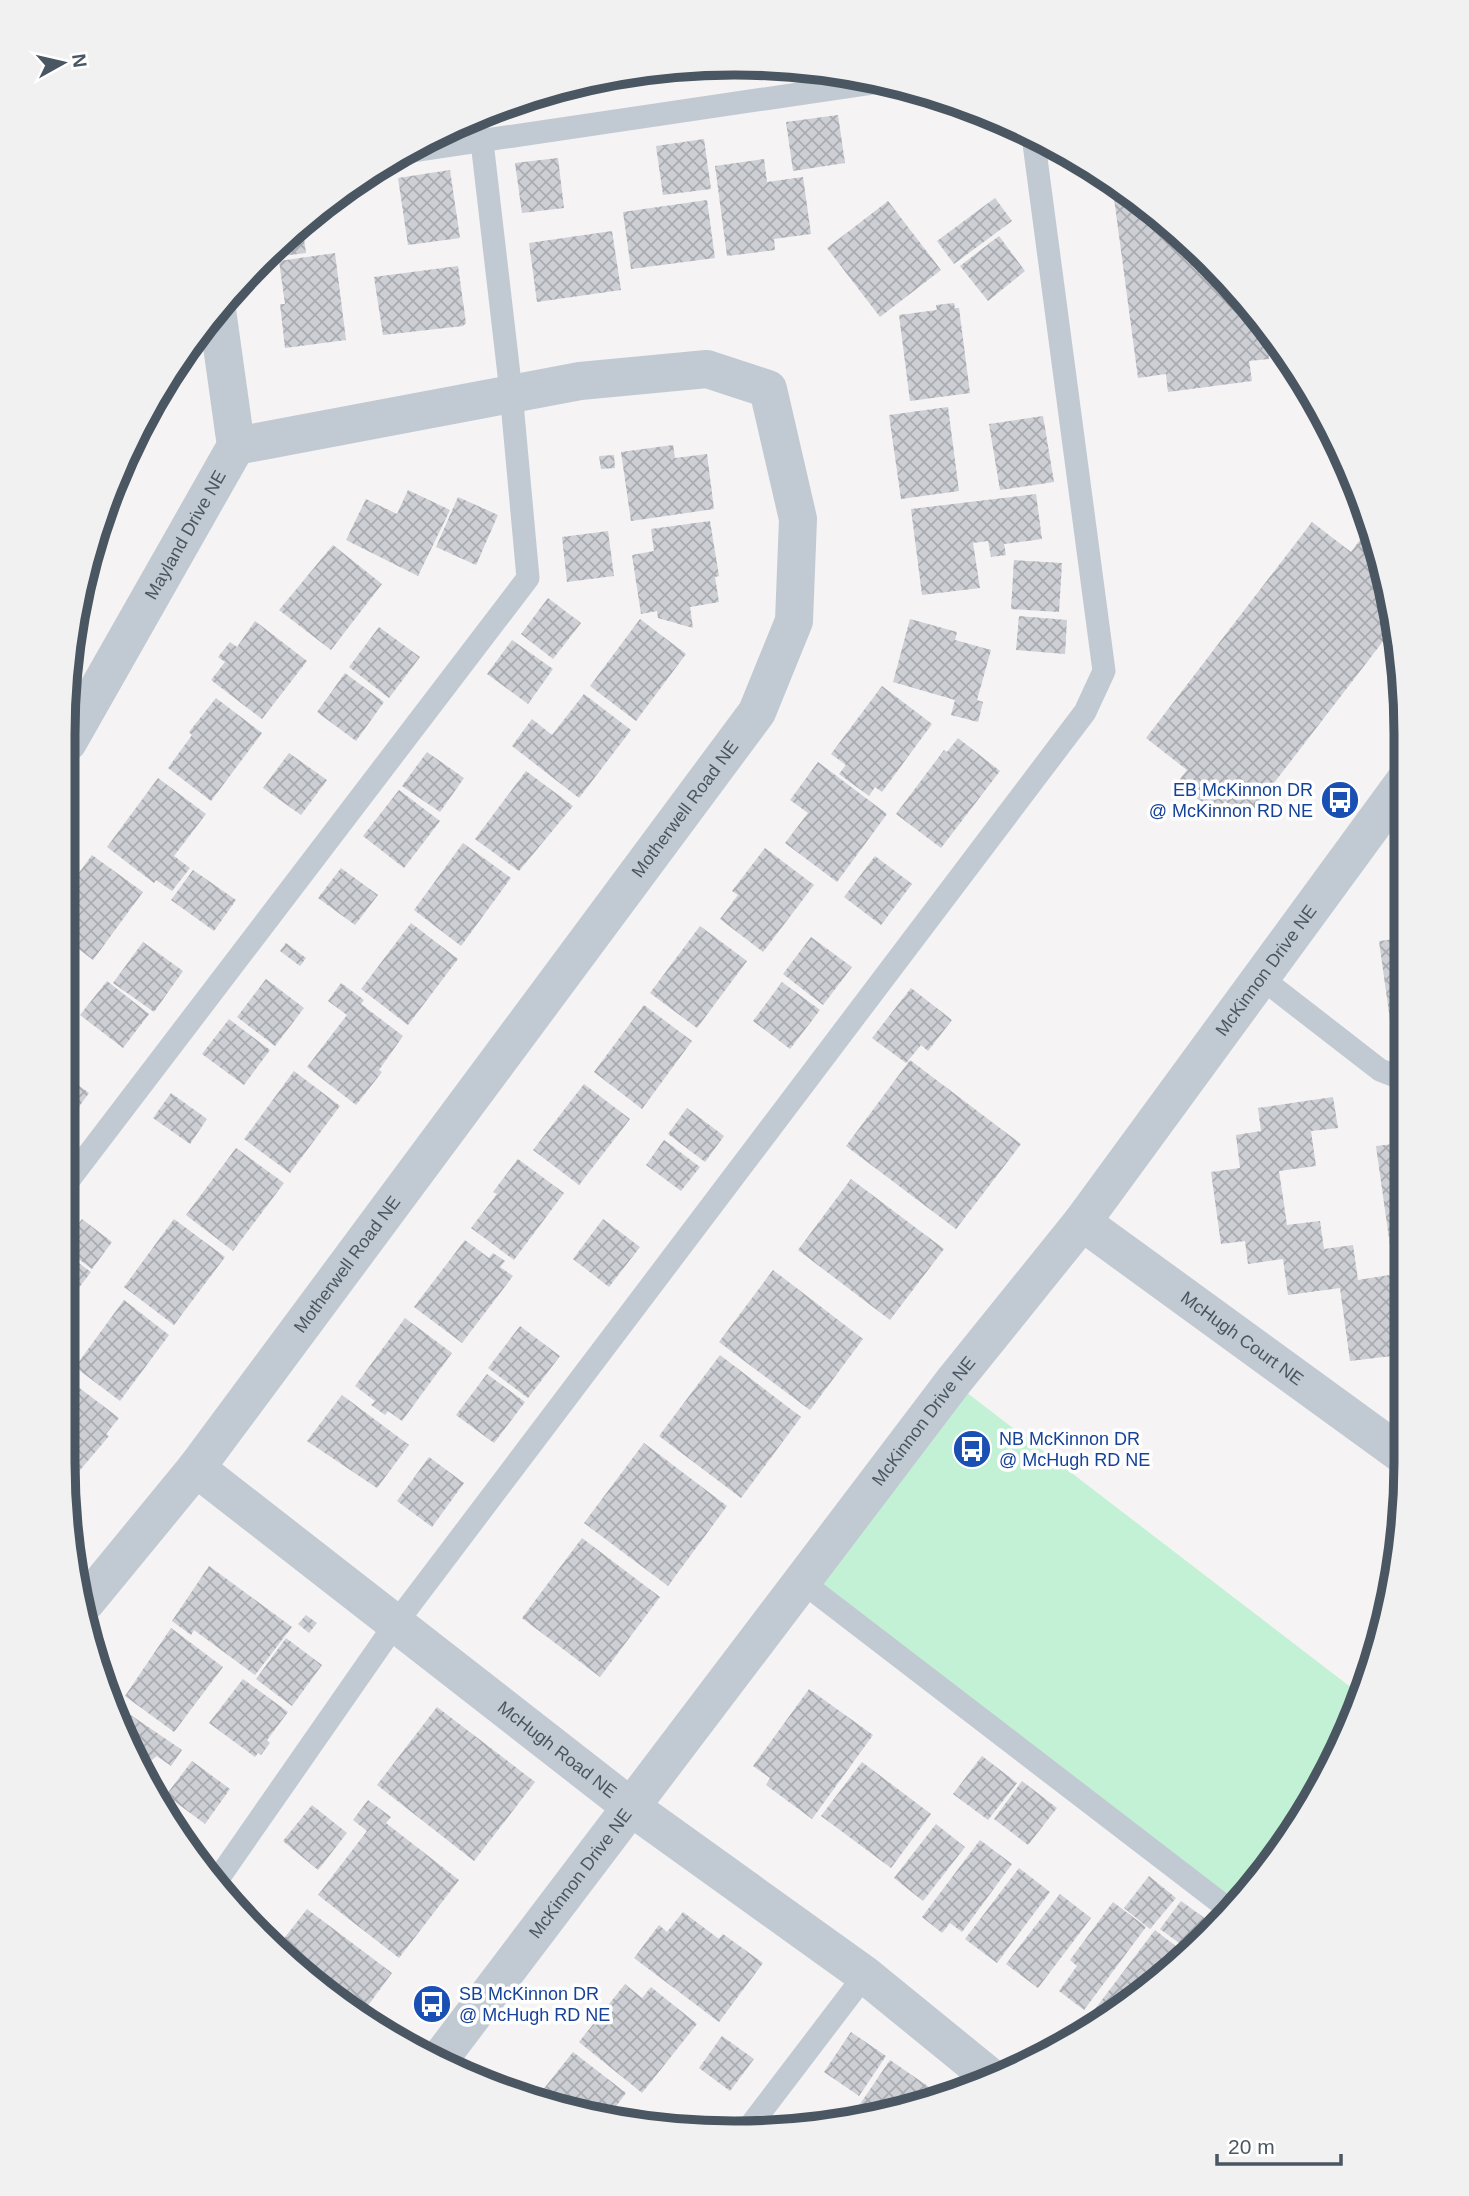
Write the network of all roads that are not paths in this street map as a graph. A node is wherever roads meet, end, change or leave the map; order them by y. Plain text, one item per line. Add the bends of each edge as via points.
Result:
1 (852, 86) edge
2 (482, 142) junction
3 (433, 148) edge
4 (1035, 148) edge
5 (219, 324) edge
6 (511, 392) junction
7 (236, 446) junction
8 (75, 729) edge
9 (1394, 795) edge
10 (1260, 976) junction
11 (1394, 1075) edge
12 (75, 1172) edge
13 (1082, 1222) junction
14 (1394, 1449) edge
15 (196, 1468) junction
16 (801, 1581) junction
17 (90, 1597) edge
18 (396, 1623) junction
19 (631, 1807) junction
20 (221, 1875) edge
21 (1222, 1904) edge
22 (865, 1975) junction
23 (444, 2053) edge
24 (983, 2072) edge
25 (755, 2120) edge

1 - 2 lane
2 - 3 lane
2 - 6 lane
4 - 18 lane via 1104,671 1085,712
5 - 7 street
6 - 7 street, Motherwell Road NE
6 - 12 lane via 528,578
6 - 15 street, Motherwell Road NE via 707,369 768,389 798,519 794,621 757,712
7 - 8 street, Mayland Drive NE
9 - 10 street, McKinnon Drive NE
10 - 11 lane via 1380,1070
10 - 13 street, McKinnon Drive NE
13 - 14 street, McHugh Court NE
13 - 16 street, McKinnon Drive NE via 953,1381
15 - 17 street, Motherwell Road NE
15 - 18 street, McHugh Road NE
16 - 19 street, McKinnon Drive NE
16 - 21 lane
18 - 19 street, McHugh Road NE
18 - 20 lane
19 - 22 street, McHugh Road NE
19 - 23 street, McKinnon Drive NE
22 - 24 street, McHugh Road NE
22 - 25 lane

